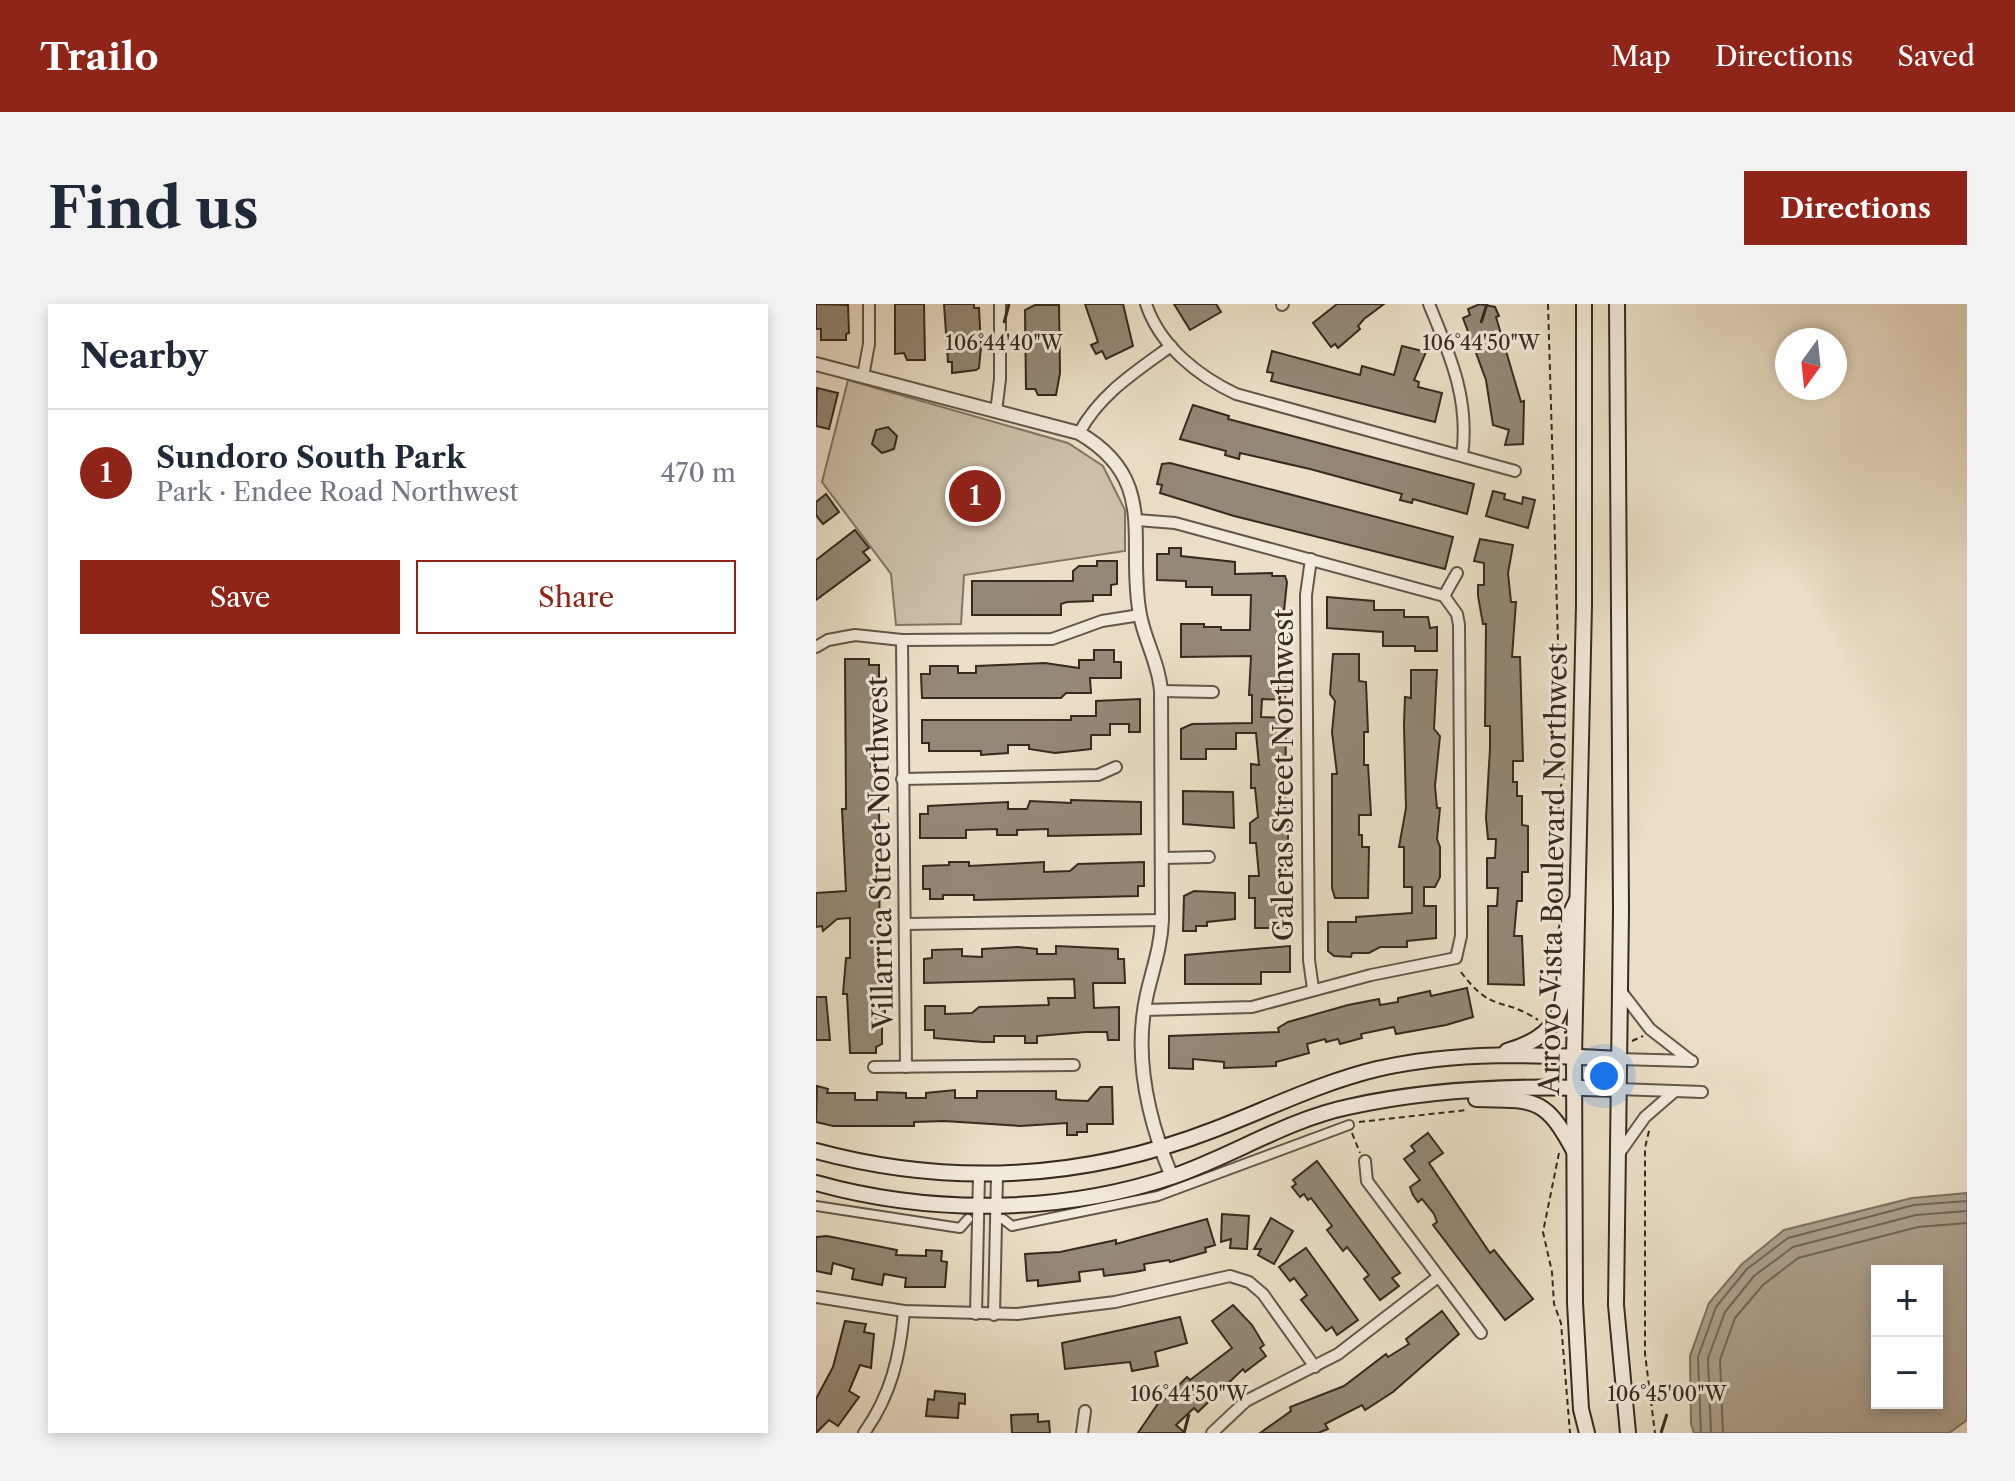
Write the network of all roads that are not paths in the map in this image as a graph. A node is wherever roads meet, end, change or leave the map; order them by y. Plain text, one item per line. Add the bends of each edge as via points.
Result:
1 (869, 304) edge
2 (1000, 304) edge
3 (1146, 304) edge
4 (1429, 304) edge
5 (1584, 304) edge
6 (1617, 304) edge
7 (1171, 346) junction
8 (816, 364) edge
9 (863, 376) junction
10 (996, 412) junction
11 (1079, 433) junction
12 (1462, 456) junction
13 (1515, 471) dead end
14 (1137, 520) junction
15 (1311, 559) junction
16 (1457, 573) dead end
17 (1444, 596) junction
18 (1140, 615) junction
19 (902, 640) junction
20 (816, 647) edge
21 (1161, 691) junction
22 (1213, 692) dead end
23 (1116, 767) dead end
24 (902, 779) junction
25 (1209, 857) dead end
26 (1163, 858) junction
27 (1579, 896) junction
28 (1162, 920) junction
29 (905, 924) junction
30 (1618, 987) junction
31 (1313, 989) junction
32 (1145, 1010) junction
33 (1491, 1055) junction
34 (1574, 1056) junction
35 (1618, 1059) junction
36 (1074, 1065) dead end
37 (874, 1067) dead end
38 (906, 1067) junction
39 (1575, 1087) junction
40 (1618, 1089) junction
41 (1675, 1091) junction
42 (1702, 1092) dead end
43 (1441, 1094) junction
44 (1349, 1125) road end
45 (1160, 1148) junction
46 (816, 1151) edge
47 (1575, 1153) junction
48 (1617, 1157) junction
49 (1365, 1161) road end
50 (979, 1175) junction
51 (997, 1175) junction
52 (1172, 1177) junction
53 (816, 1183) edge
54 (996, 1204) junction
55 (978, 1205) junction
56 (816, 1206) edge
57 (968, 1219) dead end
58 (1003, 1219) dead end
59 (1438, 1277) junction
60 (816, 1297) edge
61 (904, 1311) junction
62 (976, 1314) junction
63 (994, 1315) junction
64 (1481, 1333) dead end
65 (1315, 1367) junction
66 (1085, 1411) dead end
67 (864, 1433) edge
68 (1082, 1433) edge
69 (1212, 1433) edge
70 (1587, 1433) edge
71 (1628, 1433) edge

1 - 9 street
2 - 10 street
3 - 7 street
4 - 12 street via 1457,372 1466,426
5 - 27 main road, Arroyo Vista Boulevard Northwest
6 - 30 main road
7 - 11 street via 1115,386
7 - 12 street via 1206,380 1236,394
8 - 9 street
9 - 10 street
10 - 11 street
11 - 14 street via 1121,469 1132,490
12 - 13 street
14 - 15 street via 1175,523
14 - 18 street
15 - 17 street
15 - 31 street, Galeras Street Northwest via 1306,595
16 - 17 street
17 - 31 street via 1459,625 1461,936 1456,958
18 - 19 street via 1102,621 1052,639
18 - 21 street
19 - 20 street via 855,635
19 - 24 street, Villarrica Street Northwest
21 - 22 street
21 - 26 street
23 - 24 street via 1098,775
24 - 29 street, Villarrica Street Northwest
25 - 26 street
26 - 28 street
27 - 33 main road via 1568,915 1566,988 1553,1025 1533,1042
27 - 34 main road, Arroyo Vista Boulevard Northwest
28 - 29 street
28 - 32 street
29 - 38 street, Villarrica Street Northwest
30 - 35 main road
30 - 35 street via 1650,1029 1694,1061
31 - 32 street via 1252,1007
32 - 45 street via 1146,1104
33 - 34 main road
33 - 45 main road via 1404,1064 1345,1078
34 - 35 main road
34 - 39 main road, Arroyo Vista Boulevard Northwest
35 - 40 main road
36 - 38 street
37 - 38 street
39 - 40 main road
39 - 43 main road
39 - 47 main road, Arroyo Vista Boulevard Northwest
40 - 41 street
40 - 48 main road
41 - 42 street
41 - 48 street via 1640,1123
43 - 47 main road via 1542,1105
43 - 52 main road via 1345,1107
44 - 58 street via 1158,1196 1012,1226
45 - 51 main road via 1060,1170
45 - 52 street
46 - 50 main road via 882,1167
47 - 70 main road, Arroyo Vista Boulevard Northwest via 1575,1318
48 - 71 main road via 1616,1305
49 - 59 street via 1367,1181
50 - 51 main road
50 - 55 street
51 - 54 street
52 - 54 main road via 1105,1194
53 - 55 main road via 883,1198
54 - 55 main road
54 - 63 street
55 - 62 street
56 - 57 street via 960,1228
59 - 64 street
59 - 65 street
60 - 61 street
61 - 62 street
61 - 67 street via 894,1375
62 - 63 street
63 - 65 street via 1080,1309 1230,1276 1263,1294
65 - 69 street via 1260,1391
66 - 68 street

